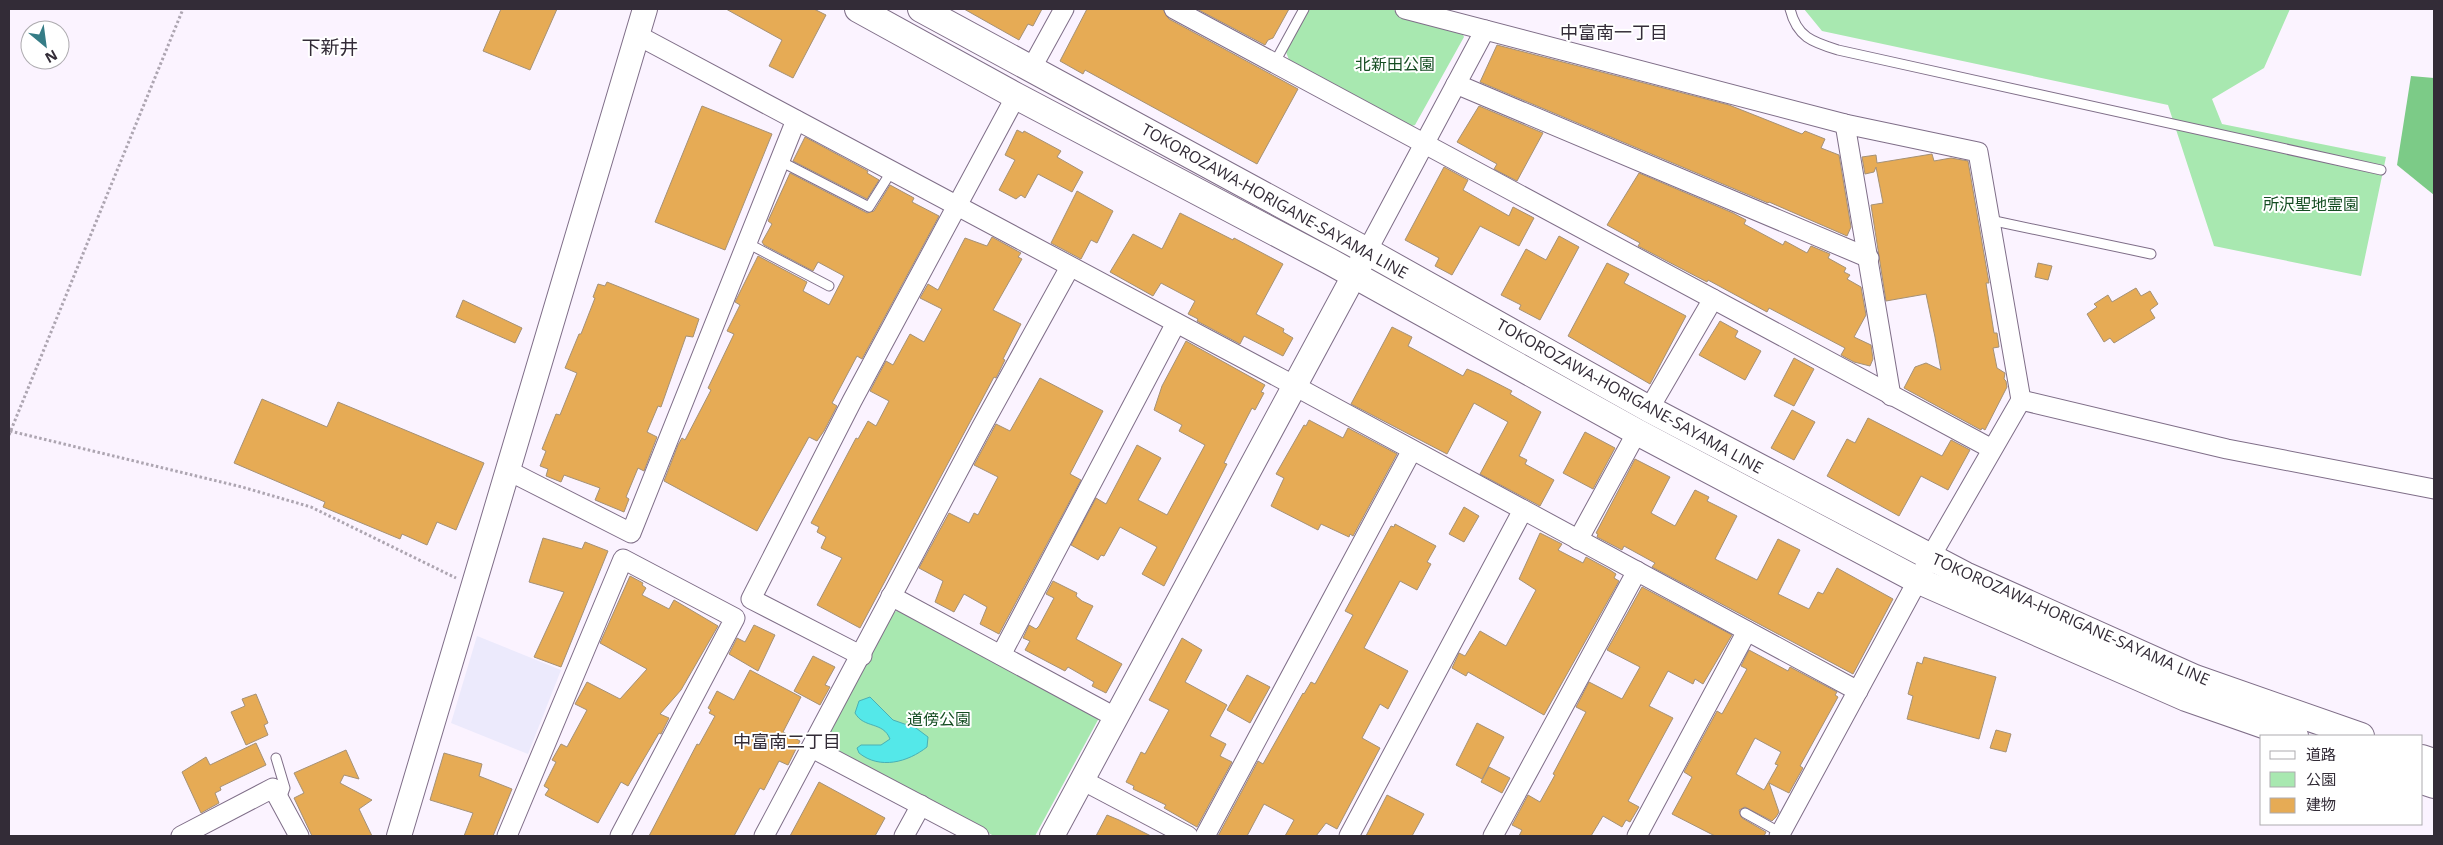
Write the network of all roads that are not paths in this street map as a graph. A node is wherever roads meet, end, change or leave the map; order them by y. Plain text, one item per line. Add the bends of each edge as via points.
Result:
1 (645, 9) edge
2 (858, 9) edge
3 (922, 9) edge
4 (1064, 9) edge
5 (1174, 9) edge
6 (1304, 9) edge
7 (1405, 9) edge
8 (1790, 9) edge
9 (1485, 30) junction
10 (637, 35) junction
11 (1275, 62) junction
12 (1031, 69) junction
13 (1456, 84) junction
14 (1016, 96) junction
15 (796, 120) junction
16 (1845, 124) junction
17 (1424, 143) junction
18 (780, 161) junction
19 (2381, 170) dead end
20 (891, 172) junction
21 (957, 207) junction
22 (1990, 220) junction
23 (747, 243) junction
24 (1367, 251) junction
25 (2151, 254) dead end
26 (1869, 258) junction
27 (1070, 266) junction
28 (1354, 276) junction
29 (830, 286) dead end
30 (1713, 299) junction
31 (1176, 323) junction
32 (1295, 386) junction
33 (1891, 396) junction
34 (2021, 400) junction
35 (1649, 409) junction
36 (1637, 432) junction
37 (1992, 449) junction
38 (1412, 450) junction
39 (509, 471) junction
40 (2434, 489) edge
41 (1523, 510) junction
42 (1578, 540) junction
43 (1931, 556) junction
44 (1636, 571) junction
45 (1918, 580) junction
46 (891, 596) junction
47 (1747, 631) junction
48 (862, 656) junction
49 (1001, 656) junction
50 (1858, 691) junction
51 (1115, 717) junction
52 (2292, 735) edge
53 (2358, 735) edge
54 (812, 748) junction
55 (276, 758) dead end
56 (1082, 780) junction
57 (281, 800) junction
58 (921, 805) junction
59 (1745, 813) dead end
60 (1780, 834) edge
61 (181, 836) edge
62 (299, 836) edge
63 (399, 836) edge
64 (507, 836) edge
65 (620, 836) edge
66 (764, 836) edge
67 (904, 836) edge
68 (979, 836) edge
69 (1052, 836) edge
70 (1188, 836) edge
71 (1205, 836) edge
72 (1349, 836) edge
73 (1493, 836) edge
74 (1637, 836) edge

1 - 10 street
2 - 14 main road, TOKOROZAWA-HORIGANE-SAYAMA LINE
3 - 12 main road, TOKOROZAWA-HORIGANE-SAYAMA LINE
4 - 12 street
5 - 11 street
6 - 11 lane
7 - 9 street
8 - 19 lane via 1796,27 1806,37 1838,50
9 - 13 street
9 - 16 street
10 - 15 street
10 - 39 street
11 - 17 street
12 - 24 main road, TOKOROZAWA-HORIGANE-SAYAMA LINE
13 - 17 street
13 - 26 street
14 - 21 street
14 - 28 main road, TOKOROZAWA-HORIGANE-SAYAMA LINE
15 - 18 street
15 - 20 street
16 - 22 street via 1978,152
16 - 26 street
17 - 24 street
17 - 30 street
18 - 20 lane via 869,207
18 - 23 street
20 - 21 street
21 - 27 street
21 - 48 street via 852,401 751,599
22 - 25 lane
22 - 34 street
23 - 29 lane
23 - 39 street via 631,533
24 - 28 street
24 - 35 main road, TOKOROZAWA-HORIGANE-SAYAMA LINE
26 - 33 street
27 - 31 street
27 - 46 street
28 - 32 street
28 - 36 main road, TOKOROZAWA-HORIGANE-SAYAMA LINE
30 - 33 street
30 - 35 street
31 - 32 street
31 - 49 street
32 - 38 street
32 - 51 street
33 - 37 street
34 - 37 street
34 - 40 street via 2227,449
35 - 43 main road, TOKOROZAWA-HORIGANE-SAYAMA LINE
36 - 42 street
36 - 45 main road, TOKOROZAWA-HORIGANE-SAYAMA LINE
37 - 43 street
38 - 41 street
38 - 71 street
39 - 63 street
41 - 42 street
41 - 72 street
42 - 44 street
43 - 45 street
43 - 53 main road, TOKOROZAWA-HORIGANE-SAYAMA LINE via 1965,575 2195,678
44 - 47 street
44 - 73 street
45 - 50 street
45 - 52 main road, TOKOROZAWA-HORIGANE-SAYAMA LINE via 2186,698
46 - 48 street
46 - 49 street
47 - 50 street
47 - 74 street
48 - 54 street
49 - 51 street
50 - 60 street
51 - 56 street
54 - 58 street
54 - 66 street
55 - 57 lane via 285,788
56 - 69 street
56 - 70 street
57 - 61 street via 273,788
57 - 62 street
58 - 67 street
58 - 68 street
59 - 60 lane
64 - 65 street via 623,559 735,618

